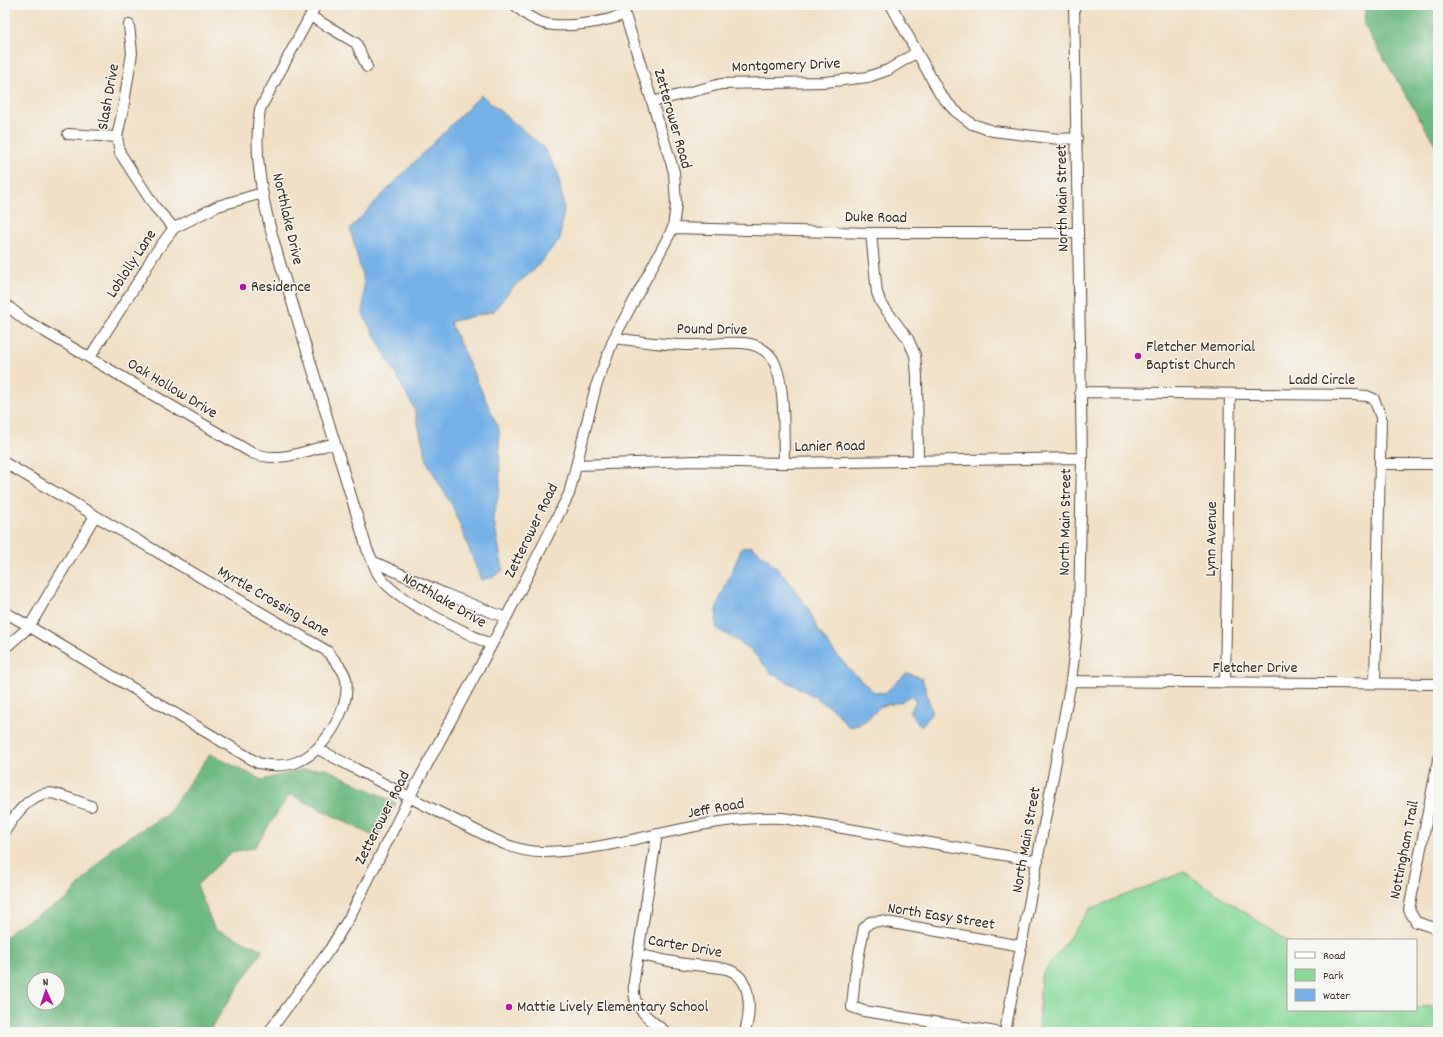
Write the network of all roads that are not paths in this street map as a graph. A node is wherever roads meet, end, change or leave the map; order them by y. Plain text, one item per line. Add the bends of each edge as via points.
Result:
1 (316, 5) edge
2 (515, 5) edge
3 (891, 5) edge
4 (1074, 5) edge
5 (624, 10) edge
6 (310, 16) junction
7 (129, 25) dead end
8 (918, 52) junction
9 (367, 67) dead end
10 (652, 102) junction
11 (68, 134) dead end
12 (116, 137) junction
13 (1077, 138) junction
14 (262, 193) junction
15 (174, 228) junction
16 (672, 228) junction
17 (871, 233) junction
18 (1078, 233) junction
19 (5, 304) edge
20 (614, 338) junction
21 (90, 357) junction
22 (1080, 392) junction
23 (1230, 394) junction
24 (335, 443) junction
25 (1082, 458) junction
26 (918, 461) junction
27 (5, 463) edge
28 (784, 463) junction
29 (1380, 464) junction
30 (1438, 464) edge
31 (577, 465) junction
32 (95, 516) junction
33 (372, 560) junction
34 (5, 612) edge
35 (506, 618) junction
36 (29, 627) junction
37 (491, 645) junction
38 (5, 648) edge
39 (1071, 681) junction
40 (1225, 683) junction
41 (1375, 683) junction
42 (1438, 684) edge
43 (318, 749) junction
44 (1438, 760) edge
45 (409, 798) junction
46 (91, 806) dead end
47 (5, 831) edge
48 (657, 834) junction
49 (1038, 861) junction
50 (1438, 927) edge
51 (1022, 946) junction
52 (638, 954) junction
53 (269, 1032) edge
54 (666, 1032) edge
55 (745, 1032) edge
56 (996, 1032) edge
57 (1005, 1032) edge

1 - 6 street, Northlake Drive
2 - 5 street via 531,18 544,24 569,25 612,20
3 - 8 street
4 - 13 street, North Main Street
5 - 10 street, Zetterower Road
6 - 9 street via 356,43
6 - 14 street, Northlake Drive via 260,109 256,134
7 - 12 street, Slash Drive via 132,53
8 - 10 street, Montgomery Drive via 888,70 868,77 825,82 721,84
8 - 13 street via 940,94 954,110 972,124 993,131 1059,139
10 - 16 street, Zetterower Road via 674,172 676,204
11 - 12 street
12 - 15 street, Slash Drive via 120,153 130,171 155,207
13 - 18 street, North Main Street
14 - 15 street, Loblolly Lane via 218,206
14 - 24 street, Northlake Drive via 282,269
15 - 21 street, Loblolly Lane via 152,256
16 - 17 street, Duke Road
16 - 20 street, Zetterower Road
17 - 18 street, Duke Road
17 - 26 street via 881,303 908,339 915,355
18 - 22 street, North Main Street
19 - 21 street, Oak Hollow Drive via 25,320
20 - 28 street, Pound Drive via 686,345 739,342 760,347 774,362 780,382
20 - 31 street, Zetterower Road via 596,386
21 - 24 street, Oak Hollow Drive via 242,448 263,457 285,457
22 - 23 street, Ladd Circle
22 - 25 street, North Main Street
23 - 29 street, Ladd Circle via 1355,395 1374,399 1381,417
23 - 40 street, Lynn Avenue
24 - 33 street, Northlake Drive
25 - 26 street, Lanier Road
25 - 39 street, North Main Street via 1079,606
26 - 28 street, Lanier Road
27 - 32 street, Myrtle Crossing Lane
28 - 31 street, Lanier Road via 695,461
29 - 30 street
29 - 41 street, Ladd Circle
31 - 35 street, Zetterower Road via 569,494
32 - 36 street
32 - 43 street, Myrtle Crossing Lane via 327,651 346,679 345,701 340,717
33 - 35 street, Northlake Drive via 443,594
33 - 37 street, Northlake Drive via 378,574 388,586 407,601
34 - 36 street, Myrtle Crossing Lane
35 - 37 street, Zetterower Road
36 - 38 street
36 - 43 street, Myrtle Crossing Lane via 258,763 276,767 290,764
37 - 45 street, Zetterower Road
39 - 40 street, Fletcher Drive
39 - 49 street, North Main Street
40 - 41 street, Fletcher Drive
41 - 42 street, Fletcher Drive
43 - 45 street, Jeff Road
44 - 50 street, Nottingham Trail via 1409,910 1416,922
45 - 48 street, Jeff Road via 511,846 534,852 554,852
45 - 53 street, Zetterower Road via 349,918 330,949
46 - 47 street via 49,793 33,799 13,818
48 - 49 street, Jeff Road via 740,818 782,818
48 - 52 street, Carter Drive
49 - 51 street, North Main Street
51 - 56 street, North Easy Street via 881,921 870,922 864,928 852,1007
51 - 57 street, North Main Street
52 - 54 street, Carter Drive via 633,984 634,999 643,1012
52 - 55 street, Carter Drive via 684,964 728,969 739,976 744,981 748,998 748,1022

